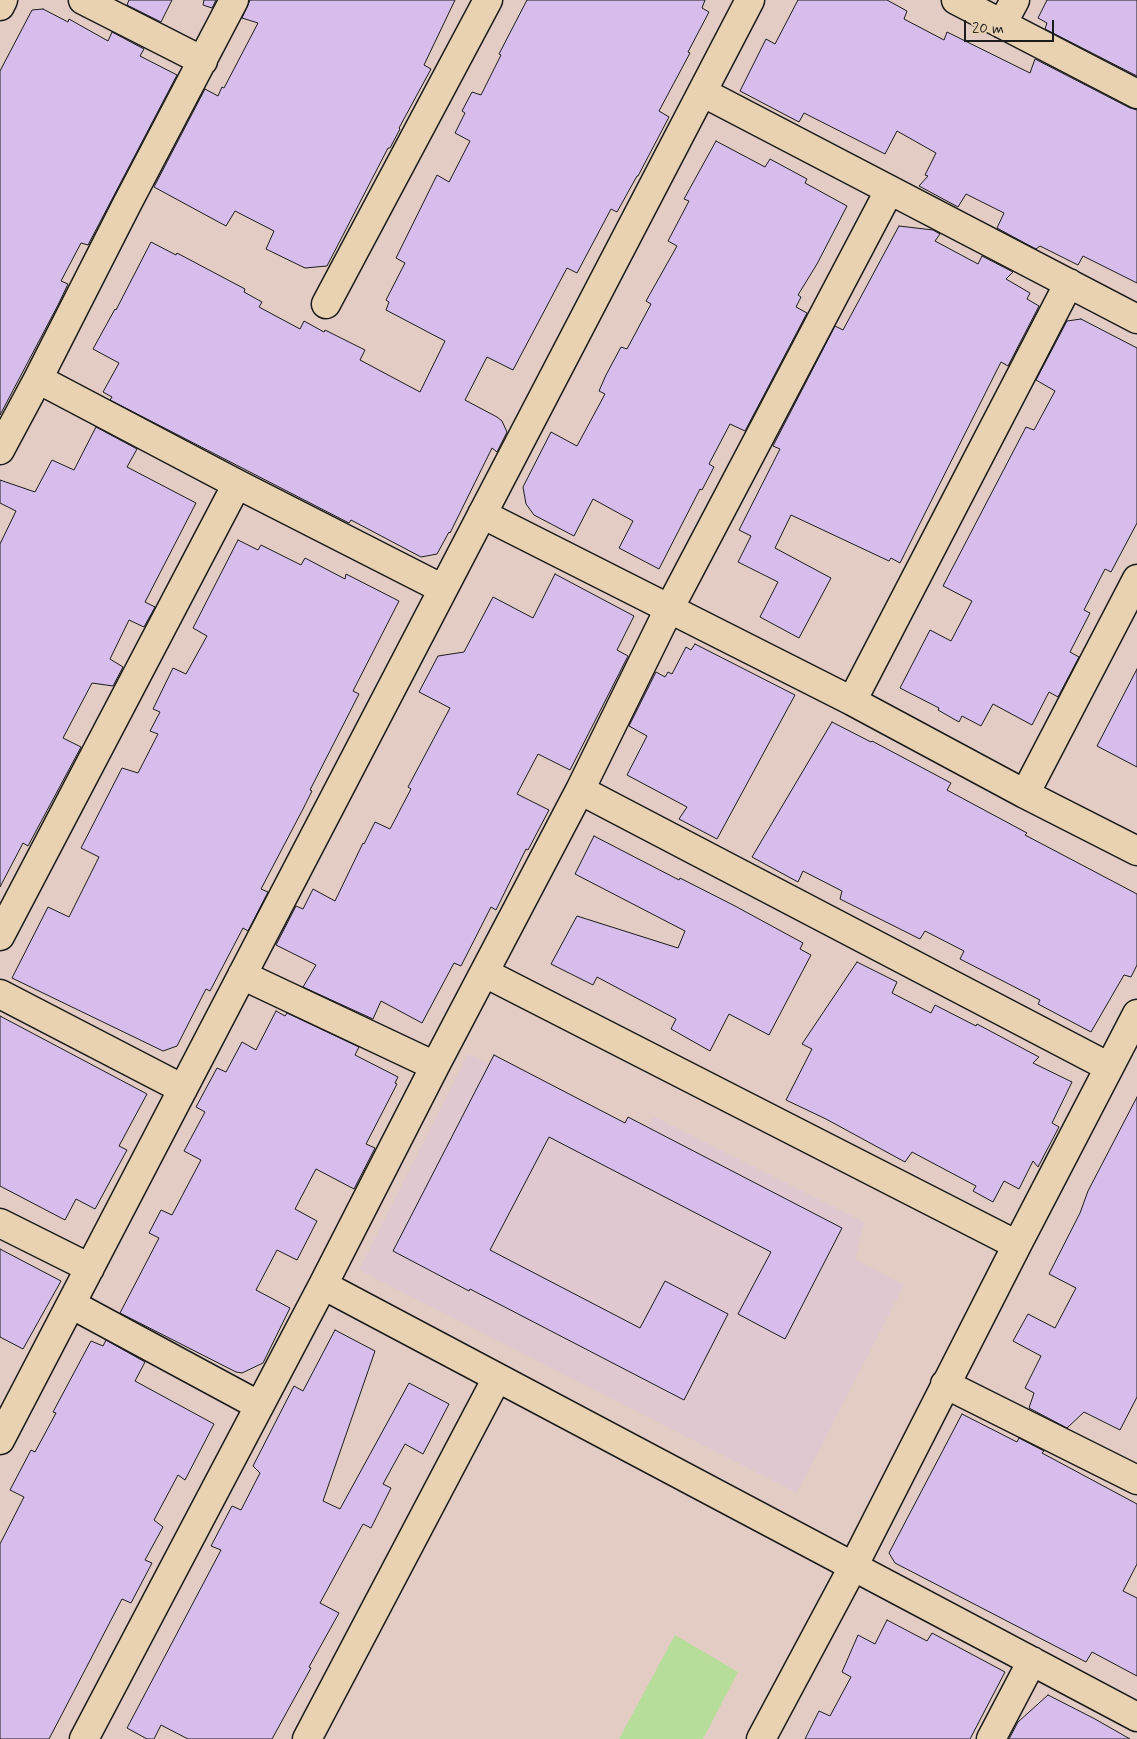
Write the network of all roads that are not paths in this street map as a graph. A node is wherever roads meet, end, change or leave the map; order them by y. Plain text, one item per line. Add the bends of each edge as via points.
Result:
1 (3, 0) edge
2 (83, 0) edge
3 (234, 0) edge
4 (488, 0) edge
5 (750, 0) edge
6 (956, 0) edge
7 (1015, 0) edge
8 (0, 6) edge
9 (1002, 24) junction
10 (203, 61) junction
11 (702, 92) junction
12 (1137, 94) edge
13 (889, 191) junction
14 (1069, 283) junction
15 (326, 304) dead end
16 (1137, 320) edge
17 (38, 379) junction
18 (0, 450) edge
19 (237, 484) junction
20 (482, 514) junction
21 (1137, 579) edge
22 (444, 589) junction
23 (670, 607) junction
24 (852, 700) junction
25 (580, 790) junction
26 (1025, 794) junction
27 (1137, 851) edge
28 (0, 936) edge
29 (485, 973) junction
30 (242, 975) junction
31 (0, 994) edge
32 (1137, 1014) edge
33 (435, 1066) junction
34 (1109, 1067) junction
35 (182, 1089) junction
36 (0, 1223) edge
37 (1017, 1245) junction
38 (90, 1268) junction
39 (323, 1285) junction
40 (71, 1304) junction
41 (497, 1378) junction
42 (946, 1384) junction
43 (258, 1405) junction
44 (0, 1440) edge
45 (1135, 1474) edge
46 (853, 1567) junction
47 (1032, 1661) junction
48 (1137, 1717) edge
49 (84, 1739) edge
50 (307, 1739) edge
51 (761, 1739) edge
52 (991, 1739) edge

1 - 8 street
2 - 10 street
3 - 10 street
4 - 15 street
5 - 11 street
6 - 9 street
7 - 9 street
9 - 12 street
10 - 17 street
11 - 13 street
11 - 20 street
13 - 14 street
13 - 23 street
14 - 16 street
14 - 24 street
17 - 18 street
17 - 19 street
19 - 22 street
19 - 28 street
20 - 22 street
20 - 23 street
21 - 26 street
22 - 30 street
23 - 24 street
23 - 25 street
24 - 26 street
25 - 29 street
25 - 34 street
26 - 27 street
29 - 33 street
29 - 37 street
30 - 33 street
30 - 35 street
31 - 35 street
32 - 34 street
33 - 39 street
34 - 37 street
35 - 38 street
36 - 38 street
37 - 42 street
38 - 40 street
39 - 41 street
39 - 43 street
40 - 43 street
40 - 44 street
41 - 46 street
41 - 50 street
42 - 45 street
42 - 46 street
43 - 49 street
46 - 47 street
46 - 51 street
47 - 48 street
47 - 52 street

